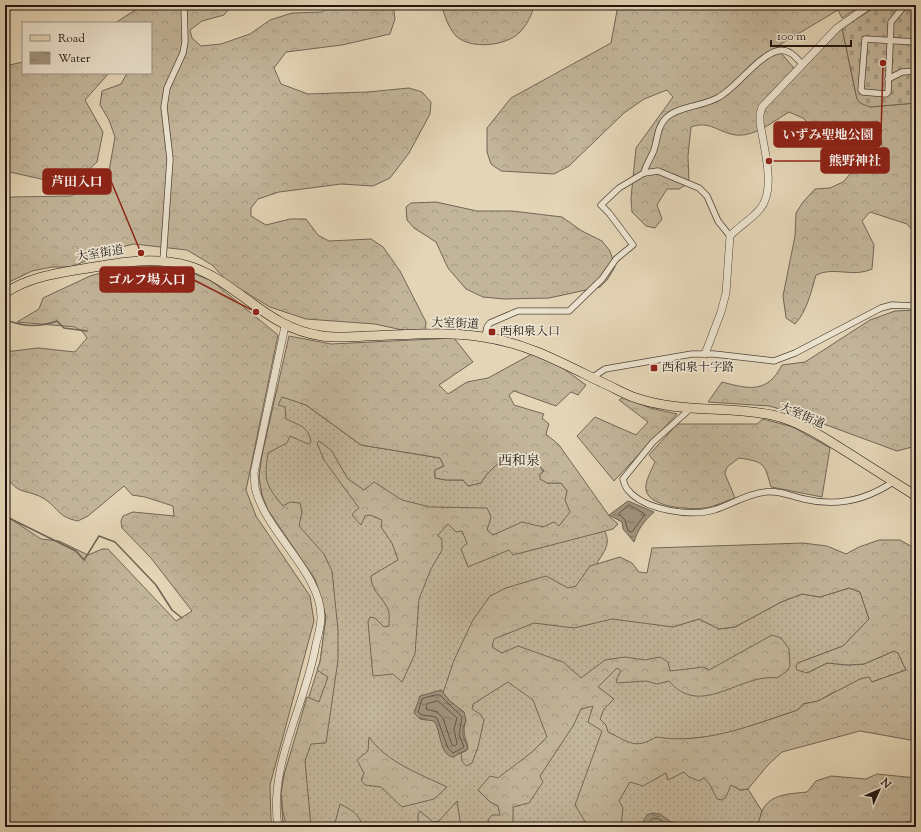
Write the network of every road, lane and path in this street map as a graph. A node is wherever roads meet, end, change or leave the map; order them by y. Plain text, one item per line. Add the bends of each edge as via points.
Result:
1 (184, 5) edge
2 (870, 5) edge
3 (905, 5) edge
4 (890, 40) junction
5 (916, 42) edge
6 (802, 64) junction
7 (916, 71) edge
8 (888, 79) junction
9 (644, 173) junction
10 (730, 236) junction
11 (162, 260) junction
12 (5, 293) edge
13 (916, 306) edge
14 (285, 326) junction
15 (485, 337) junction
16 (705, 354) junction
17 (593, 378) junction
18 (690, 409) junction
19 (893, 482) junction
20 (916, 496) edge
21 (278, 827) edge

1 - 11 street via 183,53 167,88 164,107 170,159
2 - 6 street via 837,28
3 - 4 street via 891,22
4 - 5 street
4 - 8 street
4 - 8 street via 865,39 861,90 886,94
6 - 9 street via 793,54 784,51 772,53 718,98 668,116 657,132
6 - 10 street via 762,107 760,122 769,180 768,191 762,208
7 - 8 street via 902,72
9 - 10 street via 658,171 699,188 707,196 718,221
9 - 15 street via 619,188 601,205 633,245 616,259 602,279 569,311 518,311 490,323
10 - 16 street via 726,293
11 - 12 main road, 大室街道 via 128,261 45,275 31,279
11 - 14 main road, 大室街道 via 200,271
13 - 16 street via 892,305 881,308 796,353 774,361
14 - 15 main road, 大室街道 via 311,334 336,337 434,334
14 - 21 street via 254,473 255,490 263,509 311,584 318,599 321,617 313,664 277,782
15 - 17 main road, 大室街道 via 538,351
16 - 17 street via 618,366 605,369
17 - 18 main road, 大室街道 via 635,398 663,406
18 - 19 main road, 大室街道 via 743,410 787,420 820,435
18 - 19 street via 653,442 623,479 627,489 641,500 668,510 698,513 716,510 736,500 765,492 833,502 854,501
19 - 20 main road, 大室街道

